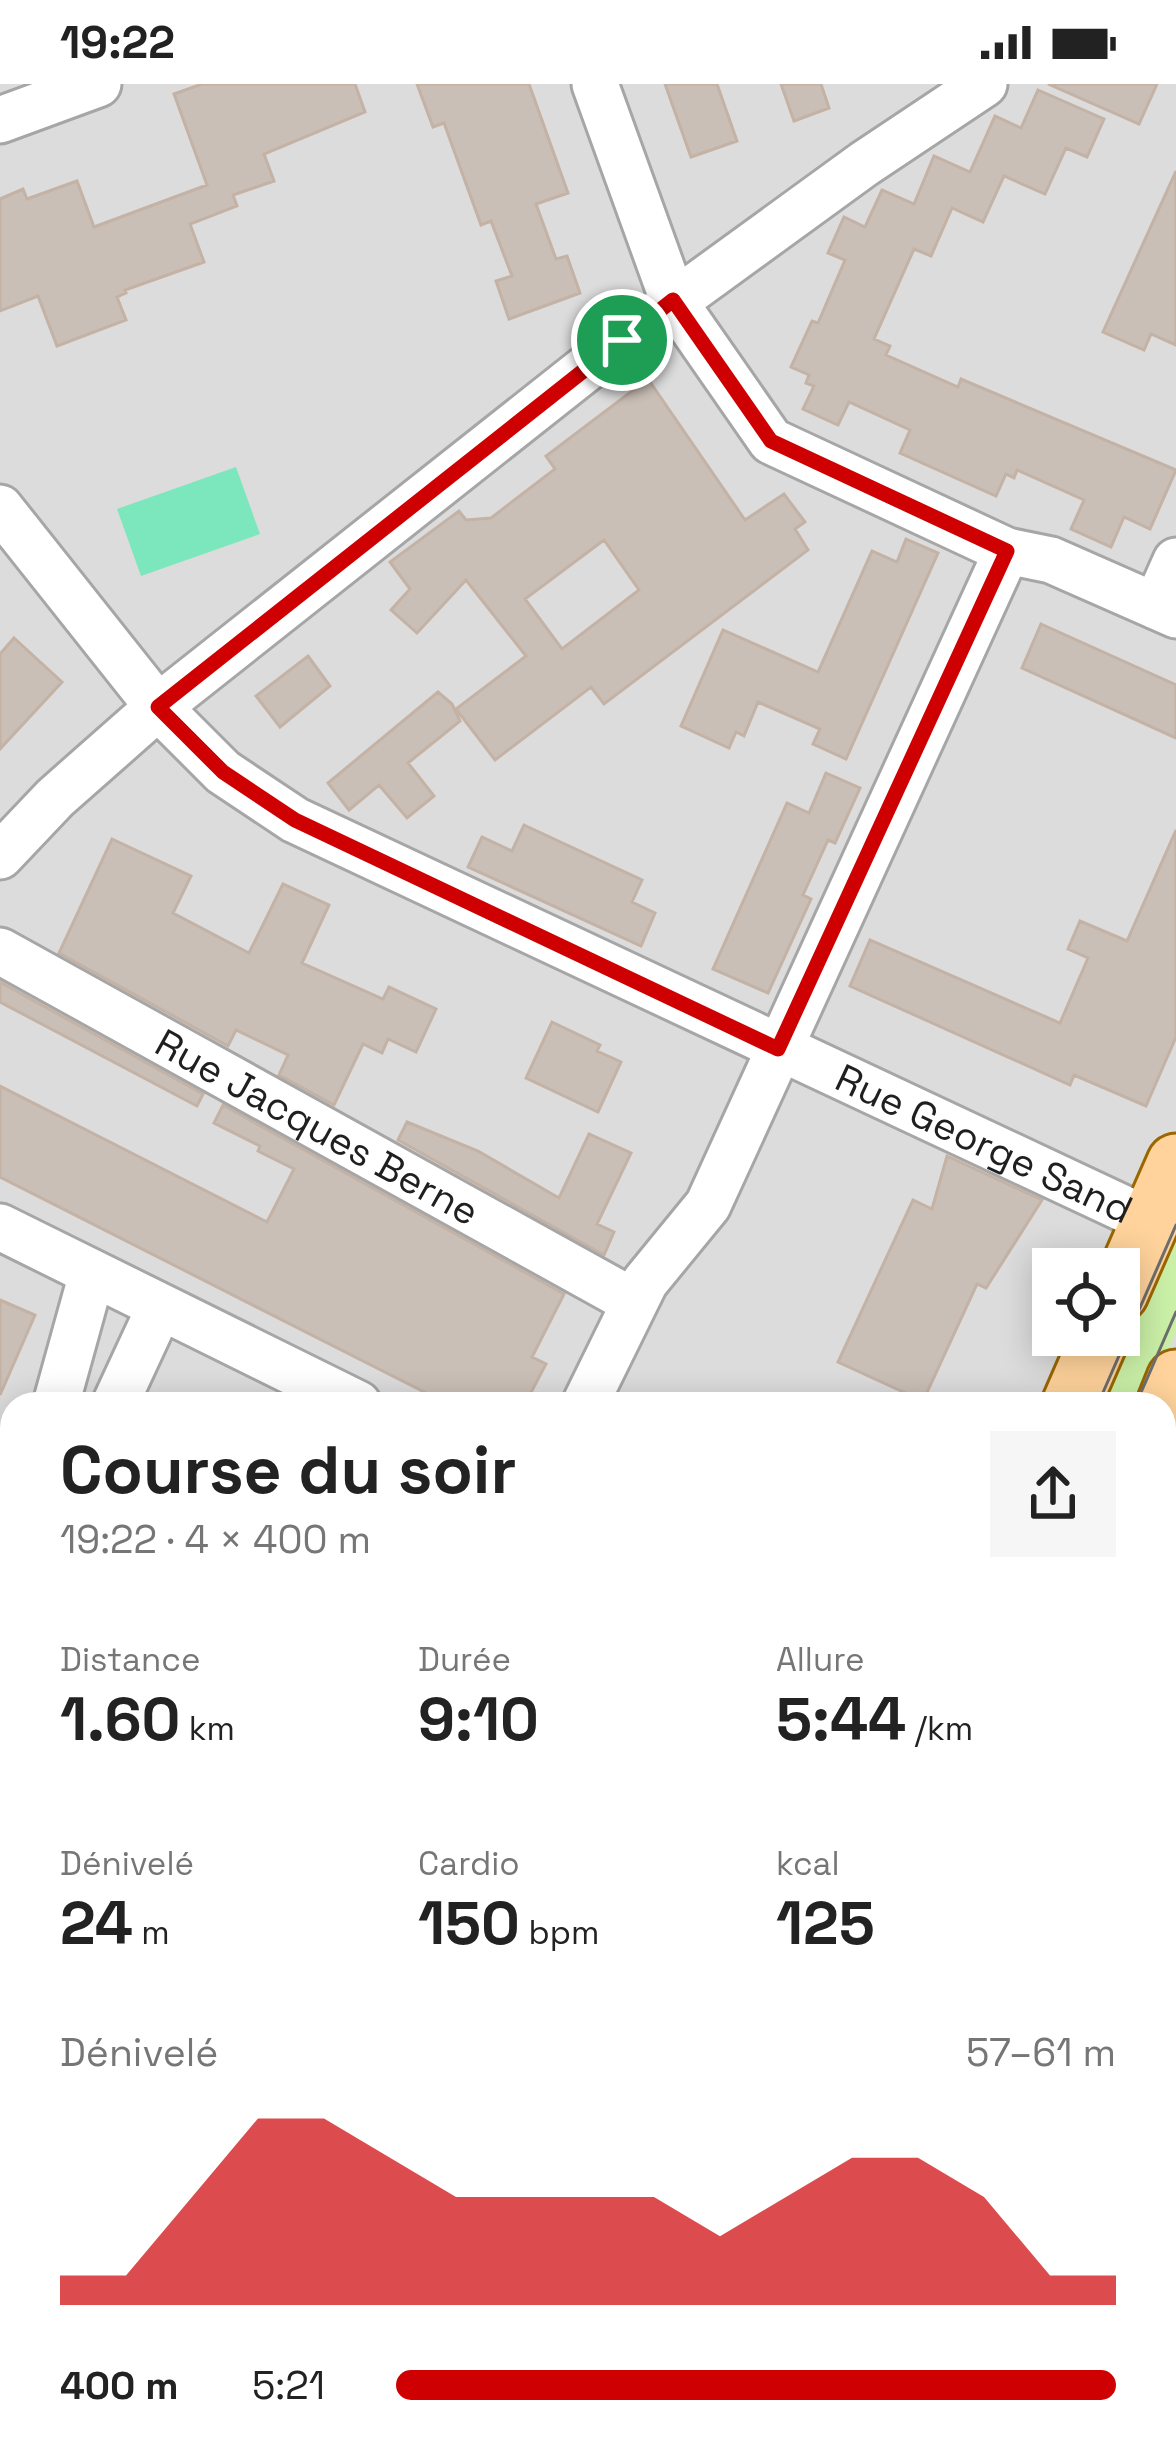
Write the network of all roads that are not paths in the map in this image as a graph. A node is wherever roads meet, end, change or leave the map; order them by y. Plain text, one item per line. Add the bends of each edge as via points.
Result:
1 (98, 84) edge
2 (595, 84) edge
3 (984, 84) edge
4 (0, 120) edge
5 (673, 300) junction
6 (0, 508) edge
7 (1007, 551) junction
8 (1176, 561) edge
9 (1166, 610) edge
10 (158, 707) junction
11 (0, 856) edge
12 (0, 951) edge
13 (778, 1049) junction
14 (1176, 1163) edge
15 (1150, 1221) junction
16 (0, 1227) edge
17 (1138, 1248) edge
18 (92, 1274) junction
19 (634, 1302) junction
20 (160, 1307) junction
21 (1092, 1356) edge
22 (59, 1392) edge
23 (121, 1392) edge
24 (334, 1392) edge
25 (591, 1392) edge
26 (1075, 1392) edge

1 - 4 street
2 - 5 street
3 - 5 street
5 - 7 street via 771,441
5 - 10 street
6 - 10 street, Rue George Sand
7 - 9 street via 1051,560
7 - 13 street
8 - 9 street
10 - 11 street
10 - 13 street, Rue George Sand via 223,772 295,820
12 - 19 street, Rue Jacques Berne
13 - 15 street, Rue George Sand
13 - 19 street via 708,1205
14 - 15 main road
15 - 17 main road
16 - 18 street
18 - 20 street
18 - 22 street
19 - 25 street
20 - 23 street
20 - 24 street
21 - 26 main road

